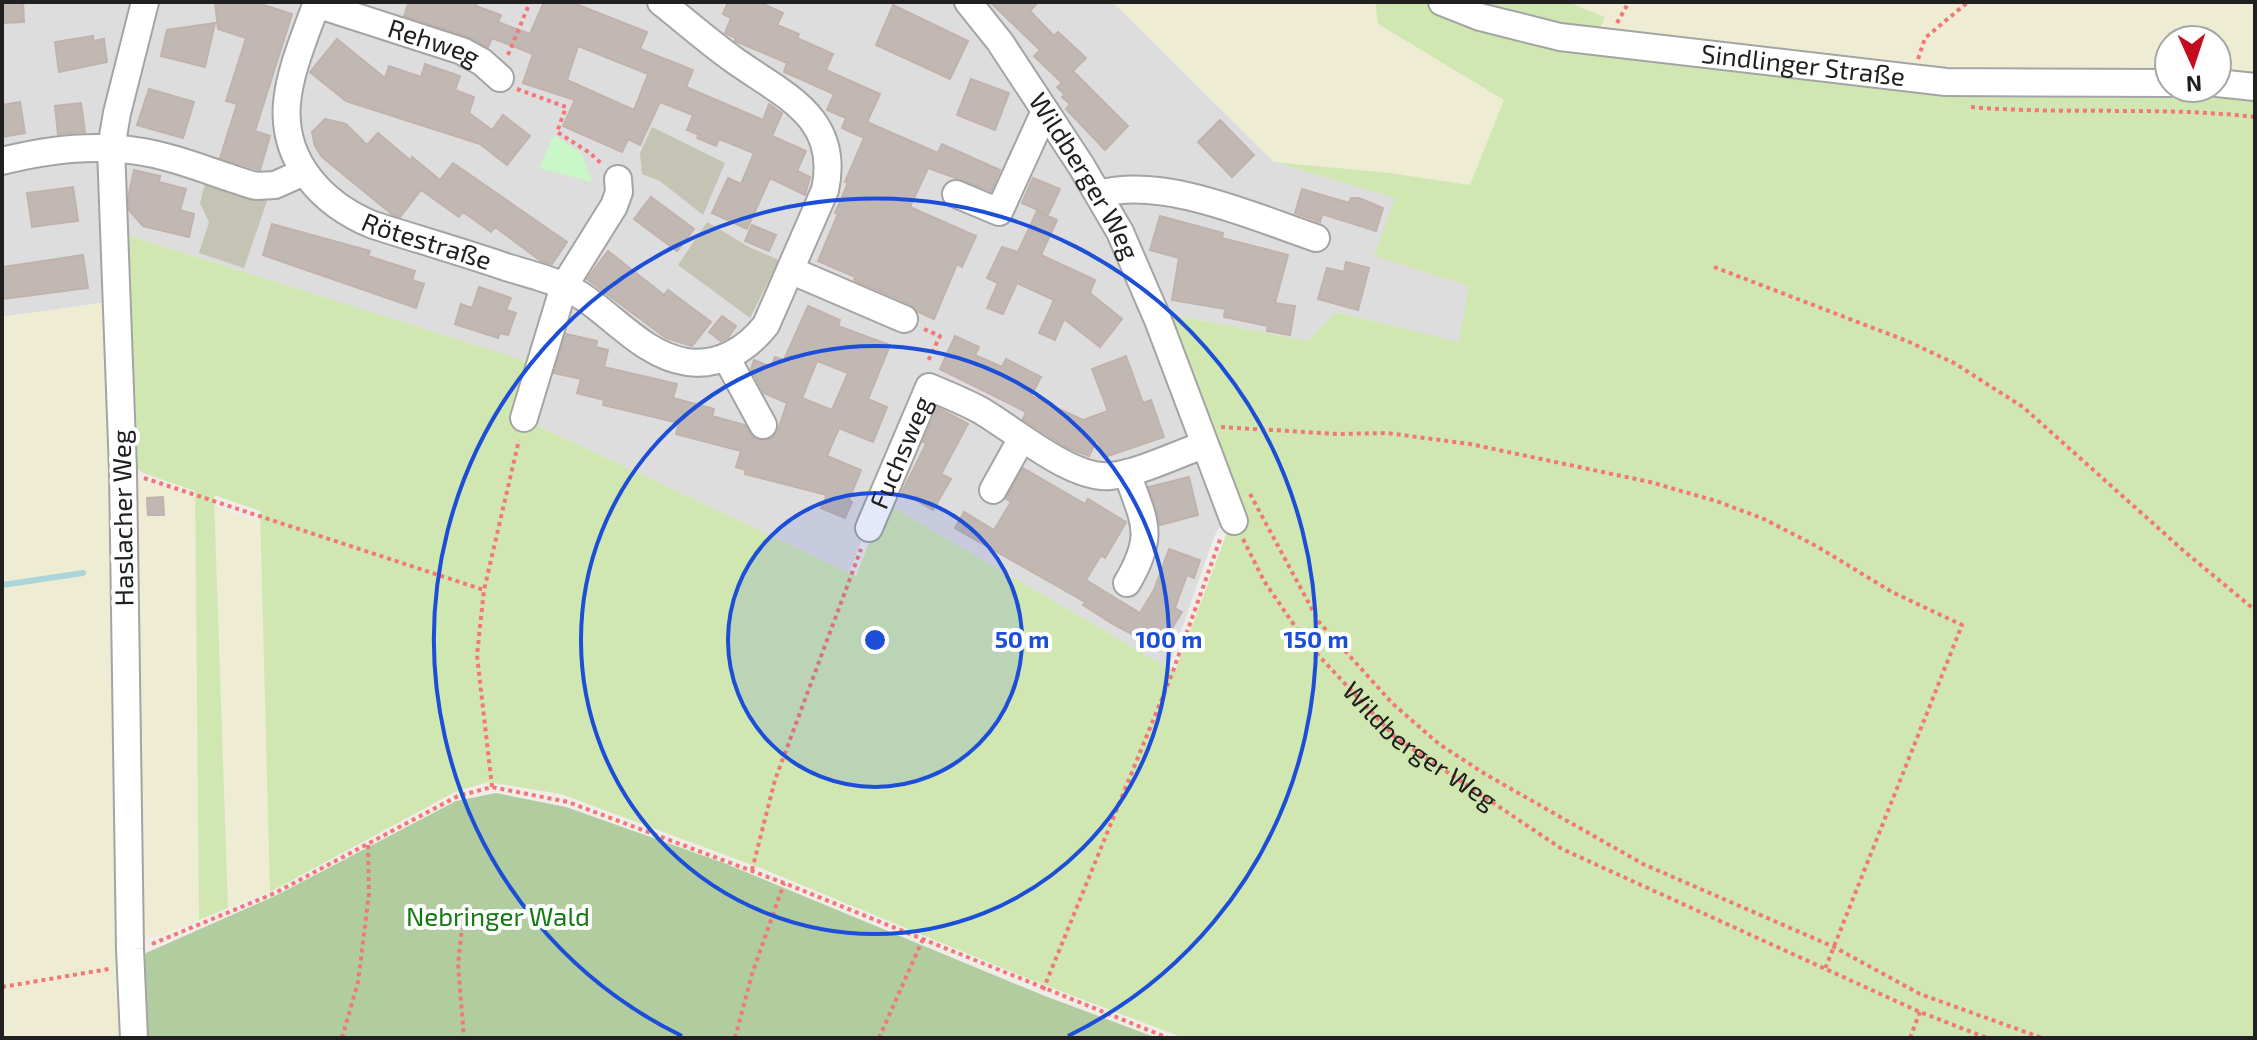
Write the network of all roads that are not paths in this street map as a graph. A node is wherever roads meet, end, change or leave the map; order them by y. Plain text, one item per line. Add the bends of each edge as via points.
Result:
1 (145, 2) edge
2 (661, 2) edge
3 (968, 2) edge
4 (1442, 2) edge
5 (316, 3) edge
6 (500, 78) road end
7 (2153, 83) edge
8 (2233, 85) edge
9 (2255, 87) edge
10 (1045, 111) junction
11 (111, 148) junction
12 (2, 161) edge
13 (304, 172) junction
14 (618, 179) road end
15 (956, 194) dead end
16 (1099, 194) junction
17 (1316, 238) dead end
18 (790, 270) junction
19 (564, 286) junction
20 (904, 319) road end
21 (726, 357) junction
22 (524, 418) road end
23 (763, 425) dead end
24 (1212, 436) junction
25 (1022, 438) junction
26 (1127, 473) junction
27 (993, 490) dead end
28 (1234, 521) road end
29 (869, 528) road end
30 (1127, 583) dead end
31 (134, 1038) edge

1 - 11 street, Haslacher Weg
2 - 18 street, Rötestraße via 796,102 821,131 829,171 825,190
3 - 10 street, Wildberger Weg
4 - 7 street, Sindlinger Straße via 1560,37 1946,82
5 - 6 street, Rehweg via 462,51
5 - 13 street, Rötestraße via 287,104 289,136
8 - 9 street
10 - 15 street via 999,212
10 - 16 street, Wildberger Weg
11 - 12 street
11 - 13 street via 140,151 256,186 275,185
11 - 31 street, Haslacher Weg
13 - 19 street, Rötestraße via 351,216
14 - 19 street via 614,206
16 - 17 street via 1127,189 1178,196
16 - 24 street, Wildberger Weg
18 - 20 street
18 - 21 street, Rötestraße via 766,325 754,340
19 - 21 street, Rötestraße via 671,359 689,363
19 - 22 street
21 - 23 street
24 - 26 street, Fuchsweg
24 - 28 street, Wildberger Weg
25 - 26 street, Fuchsweg via 1093,476
25 - 27 street
25 - 29 street, Fuchsweg via 978,409 929,387
26 - 30 street via 1146,528 1140,560

